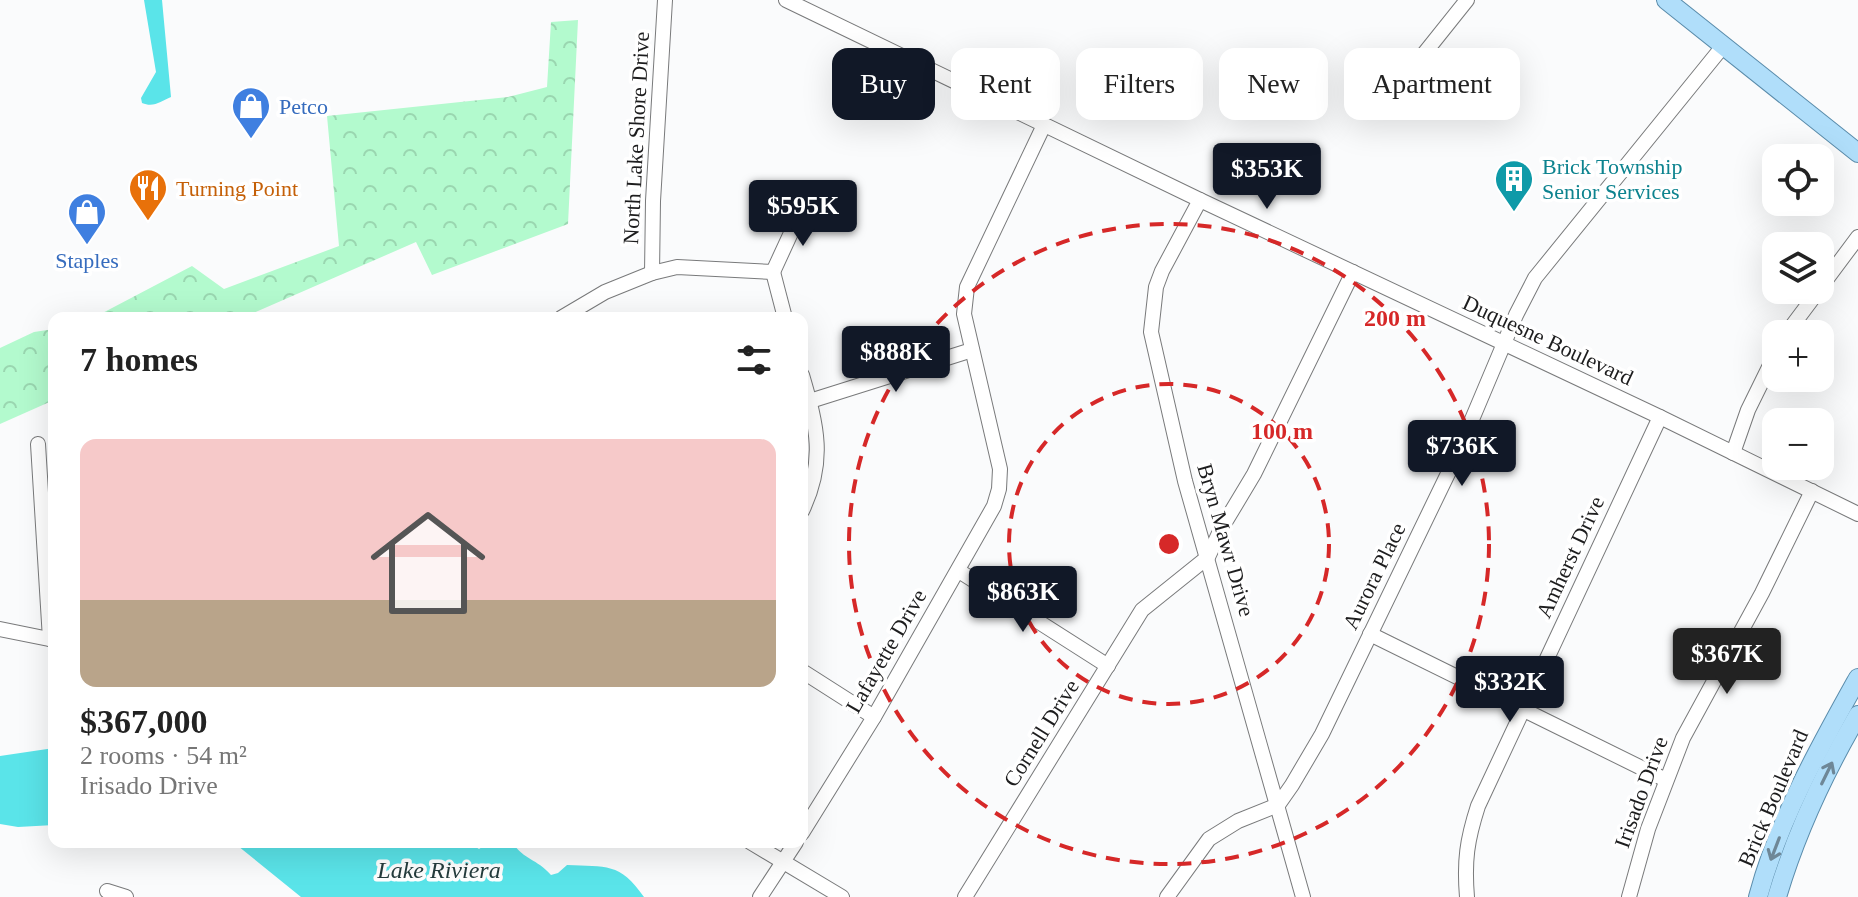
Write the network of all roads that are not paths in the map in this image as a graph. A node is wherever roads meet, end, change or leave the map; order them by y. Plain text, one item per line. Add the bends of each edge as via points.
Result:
1 (665, 0) edge
2 (786, 0) edge
3 (1467, 0) edge
4 (1666, 0) edge
5 (1724, 45) junction
6 (1429, 48) edge
7 (1044, 125) junction
8 (1858, 153) edge
9 (1200, 200) junction
10 (802, 209) dead end
11 (1858, 237) edge
12 (1834, 269) edge
13 (773, 272) junction
14 (1353, 272) junction
15 (652, 273) junction
16 (571, 312) edge
17 (783, 312) edge
18 (1504, 343) junction
19 (972, 350) junction
20 (1762, 382) edge
21 (808, 394) edge
22 (810, 401) junction
23 (1660, 417) junction
24 (38, 444) dead end
25 (1733, 453) junction
26 (1812, 491) junction
27 (808, 498) edge
28 (1858, 514) edge
29 (1208, 557) junction
30 (959, 571) junction
31 (48, 584) edge
32 (0, 629) edge
33 (1370, 634) junction
34 (48, 639) edge
35 (1108, 666) junction
36 (808, 675) edge
37 (1858, 678) edge
38 (1524, 709) junction
39 (1858, 715) edge
40 (874, 717) junction
41 (1666, 780) junction
42 (1278, 805) junction
43 (808, 823) edge
44 (760, 848) edge
45 (792, 848) edge
46 (783, 862) junction
47 (107, 891) dead end
48 (126, 897) edge
49 (760, 897) edge
50 (842, 897) edge
51 (965, 897) edge
52 (1167, 897) edge
53 (1303, 897) edge
54 (1467, 897) edge
55 (1629, 897) edge
56 (1758, 897) edge
57 (1777, 897) edge

1 - 15 street, North Lake Shore Drive
2 - 7 street, Duquesne Boulevard
3 - 6 street
4 - 5 main road
5 - 8 main road
5 - 18 street, Aurora Place via 1535,278
7 - 9 street, Duquesne Boulevard
7 - 19 street, Lafayette Drive via 967,287 964,314
9 - 14 street, Duquesne Boulevard
9 - 29 street, Bryn Mawr Drive via 1156,287 1151,332
10 - 13 street
11 - 12 street
13 - 15 street via 677,267
13 - 17 street
14 - 18 street, Duquesne Boulevard
14 - 29 street, Cornell Drive
15 - 16 street, North Lake Shore Drive
18 - 23 street, Duquesne Boulevard
18 - 33 street, Aurora Place via 1457,455
19 - 22 street
19 - 30 street, Lafayette Drive via 998,450 999,489
20 - 25 street
21 - 22 street
22 - 27 street via 817,470
23 - 25 street, Duquesne Boulevard
23 - 38 street, Amherst Drive
24 - 31 street
25 - 26 street, Duquesne Boulevard
26 - 28 street, Duquesne Boulevard
26 - 41 street, Irisado Drive
29 - 35 street, Cornell Drive via 1142,610
29 - 42 street, Bryn Mawr Drive
30 - 35 street
30 - 40 street, Lafayette Drive
32 - 34 street
33 - 38 street
33 - 42 street, Aurora Place via 1322,734
35 - 51 street, Cornell Drive
36 - 40 street
37 -> 56 main road, Brick Boulevard via 1814,756
38 - 41 street
38 - 54 street, Amherst Drive via 1467,840
57 -> 39 main road, Brick Boulevard via 1796,839
40 - 43 street, Lafayette Drive
41 - 55 street, Irisado Drive
42 - 52 street via 1209,839
42 - 53 street, Bryn Mawr Drive
44 - 46 street
45 - 46 street
46 - 49 street
46 - 50 street
47 - 48 street

